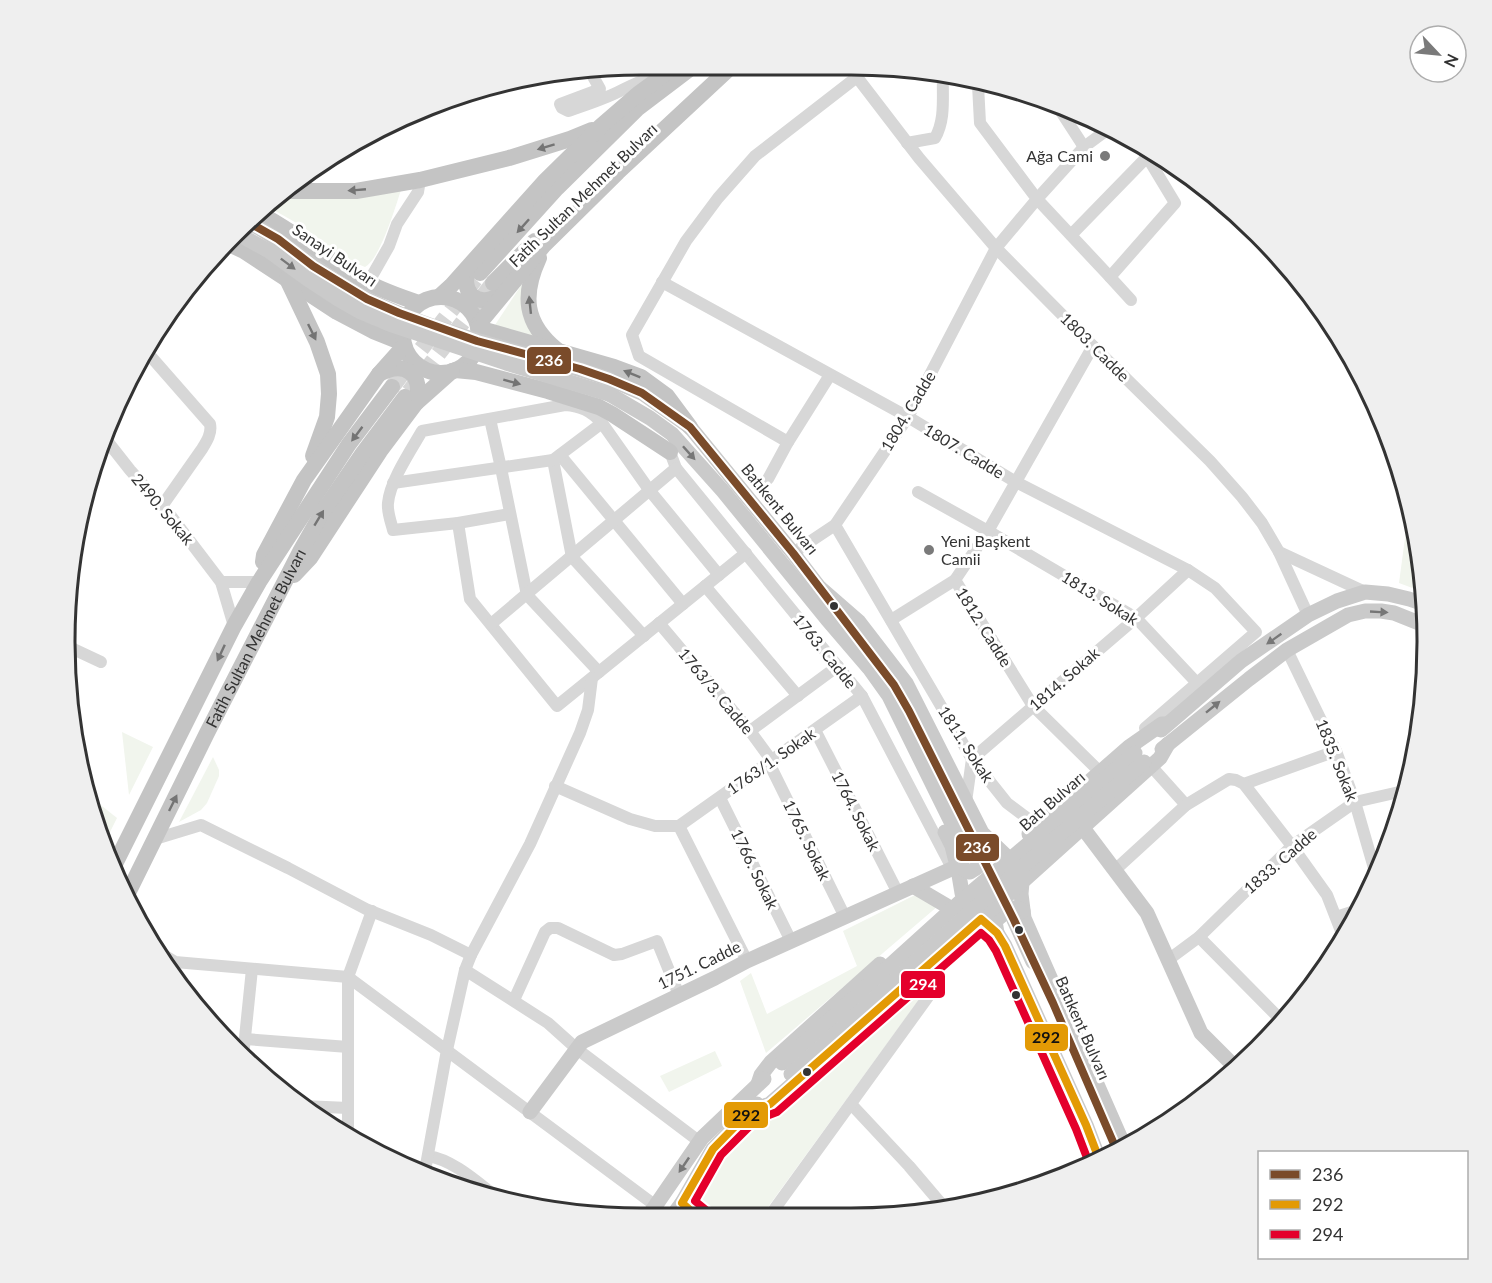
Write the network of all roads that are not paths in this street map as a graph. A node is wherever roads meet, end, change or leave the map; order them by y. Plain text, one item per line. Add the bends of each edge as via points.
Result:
1 (667, 75) edge
2 (677, 75) edge
3 (720, 75) edge
4 (722, 75) edge
5 (852, 75) edge
6 (856, 75) edge
7 (593, 77) edge
8 (660, 78) junction
9 (943, 83) edge
10 (978, 90) edge
11 (1065, 117) edge
12 (601, 126) junction
13 (1102, 134) edge
14 (907, 143) junction
15 (1084, 147) junction
16 (1146, 158) edge
17 (1149, 160) edge
18 (420, 180) junction
19 (298, 191) edge
20 (1037, 199) junction
21 (267, 217) edge
22 (257, 227) edge
23 (1071, 235) junction
24 (245, 237) edge
25 (544, 245) junction
26 (235, 247) edge
27 (996, 248) junction
28 (490, 274) junction
29 (1110, 277) junction
30 (287, 279) junction
31 (662, 282) junction
32 (376, 287) junction
33 (440, 296) junction
34 (1131, 300) dead end
35 (419, 303) junction
36 (478, 327) junction
37 (368, 328) junction
38 (435, 333) junction
39 (404, 345) junction
40 (1093, 346) junction
41 (560, 352) junction
42 (151, 357) edge
43 (454, 371) junction
44 (379, 374) junction
45 (830, 375) junction
46 (609, 387) junction
47 (404, 396) junction
48 (908, 417) junction
49 (650, 418) junction
50 (490, 419) junction
51 (602, 423) junction
52 (690, 427) junction
53 (788, 442) junction
54 (110, 445) edge
55 (556, 457) junction
56 (673, 460) junction
57 (501, 468) junction
58 (768, 479) dead end
59 (304, 480) junction
60 (1016, 482) junction
61 (393, 483) junction
62 (650, 491) junction
63 (918, 492) dead end
64 (162, 506) junction
65 (510, 514) junction
66 (614, 521) junction
67 (458, 523) junction
68 (835, 525) junction
69 (988, 531) junction
70 (1279, 552) junction
71 (746, 553) junction
72 (793, 553) junction
73 (572, 557) junction
74 (1188, 570) junction
75 (719, 574) junction
76 (955, 580) junction
77 (221, 582) junction
78 (259, 582) junction
79 (705, 586) junction
80 (820, 588) junction
81 (1365, 592) junction
82 (527, 595) junction
83 (1416, 601) edge
84 (683, 604) junction
85 (1308, 615) junction
86 (1136, 618) junction
87 (891, 620) junction
88 (1416, 622) edge
89 (659, 623) junction
90 (491, 624) junction
91 (234, 626) junction
92 (1256, 632) joint
93 (644, 636) junction
94 (75, 649) edge
95 (1287, 650) junction
96 (101, 662) dead end
97 (838, 666) junction
98 (596, 675) junction
99 (1197, 683) junction
100 (798, 696) junction
101 (862, 696) junction
102 (1033, 706) junction
103 (1167, 724) junction
104 (814, 730) junction
105 (750, 731) junction
106 (1336, 751) junction
107 (972, 759) junction
108 (1144, 760) junction
109 (770, 762) junction
110 (1098, 770) junction
111 (1240, 782) junction
112 (555, 786) junction
113 (1397, 793) edge
114 (720, 798) junction
115 (966, 802) junction
116 (1355, 802) junction
117 (1186, 805) junction
118 (680, 826) junction
119 (1083, 828) junction
120 (155, 839) junction
121 (1292, 846) junction
122 (968, 855) junction
123 (1005, 855) junction
124 (118, 858) edge
125 (1372, 862) edge
126 (1115, 870) junction
127 (1022, 882) junction
128 (913, 886) junction
129 (131, 887) edge
130 (898, 893) junction
131 (962, 893) junction
132 (947, 906) junction
133 (372, 911) junction
134 (1347, 913) edge
135 (844, 917) junction
136 (1336, 917) junction
137 (981, 919) junction
138 (1009, 923) junction
139 (1340, 927) edge
140 (1199, 937) junction
141 (791, 941) junction
142 (471, 955) junction
143 (1168, 960) junction
144 (174, 961) edge
145 (747, 961) junction
146 (252, 969) junction
147 (465, 970) junction
148 (348, 977) junction
149 (933, 990) dead end
150 (679, 995) junction
151 (514, 1000) junction
152 (1276, 1015) edge
153 (245, 1039) junction
154 (244, 1045) edge
155 (348, 1047) junction
156 (577, 1049) junction
157 (447, 1050) junction
158 (1230, 1062) edge
159 (787, 1068) junction
160 (758, 1084) junction
161 (851, 1104) junction
162 (318, 1107) edge
163 (348, 1108) junction
164 (750, 1111) junction
165 (530, 1112) junction
166 (348, 1126) edge
167 (1121, 1139) edge
168 (699, 1142) junction
169 (1114, 1143) edge
170 (1101, 1150) edge
171 (1097, 1152) edge
172 (428, 1156) junction
173 (426, 1165) edge
174 (482, 1185) edge
175 (938, 1201) edge
176 (647, 1208) edge
177 (655, 1208) edge
178 (679, 1208) edge
179 (775, 1208) edge

1 - 8 highway
2 -> 28 highway, Fatih Sultan Mehmet Bulvarı via 557,188
3 - 28 highway, Fatih Sultan Mehmet Bulvarı via 676,107
4 - 25 highway
5 - 31 street via 755,156 718,198
6 - 14 street, 1803. Cadde
7 - 8 street via 600,89 560,104 562,108 568,111 648,78
8 - 12 highway
9 - 14 street via 941,127 935,138
10 - 20 street via 980,123
11 - 15 street
12 -> 18 highway via 509,158
12 - 28 highway via 544,182
13 - 15 street, 1804. Cadde
14 - 27 street, 1803. Cadde
15 - 20 street, 1804. Cadde
16 - 23 street
17 - 29 street via 1174,204
18 -> 19 highway via 356,191
18 - 32 street via 418,192 397,224
20 - 23 street
20 - 27 street, 1804. Cadde
21 - 32 highway
22 - 38 main road, Sanayi Bulvarı, bridge via 367,299
23 - 29 street
24 -> 38 main road, Sanayi Bulvarı, bridge via 359,310 392,326
25 - 28 highway
41 -> 25 highway via 534,324 528,305 531,275
26 - 30 highway
27 - 40 street, 1803. Cadde
27 - 48 street, 1804. Cadde
28 - 33 highway via 452,286
28 - 36 highway
29 - 34 street
30 - 37 highway
30 -> 59 highway via 317,342 329,384 327,417
31 - 45 street, 1807. Cadde
31 - 53 street via 632,335 639,356
32 - 35 highway
32 - 37 highway via 386,301 378,320
33 - 35 highway
33 - 36 highway via 464,305
35 - 39 highway via 404,324
36 - 41 highway
36 - 43 highway via 475,353
37 - 39 highway
38 - 46 main road, Batıkent Bulvarı, bridge via 506,363
39 - 43 highway via 408,356 423,369
39 - 44 highway
40 - 60 street, 1812. Cadde
40 - 70 street, 1803. Cadde via 1242,496
52 -> 41 highway via 666,396 641,377
42 - 64 street via 211,428 202,449
43 - 47 highway
43 -> 56 highway via 476,372 599,408
44 - 47 highway via 393,368 412,374 419,389
44 - 59 highway
45 - 48 street, 1807. Cadde
45 - 53 street
46 - 49 main road, Batıkent Bulvarı
46 - 52 main road, Batıkent Bulvarı via 642,393
47 -> 78 highway, Fatih Sultan Mehmet Bulvarı via 349,444
120 -> 47 highway, Fatih Sultan Mehmet Bulvarı via 322,513
48 - 60 street, 1807. Cadde
48 - 68 street, 1804. Cadde
49 - 56 main road
49 -> 122 main road, Batıkent Bulvarı via 672,434 723,490 869,668 889,696
50 - 51 street via 565,405 579,406
50 - 57 street
50 - 61 street via 422,431
51 - 55 street
51 - 62 street
52 - 72 main road, Batıkent Bulvarı
53 - 58 street
54 - 64 street, 2490. Sokak
55 - 57 street
55 - 66 street
55 - 73 street
56 - 62 street
56 - 71 street, 1763. Cadde
57 - 61 street
57 - 65 street
59 - 78 highway via 264,555
60 - 69 street, 1812. Cadde
60 - 74 street, 1807. Cadde
61 - 67 street via 388,503 393,530
62 - 66 street
62 - 75 street
63 - 69 street, 1813. Sokak
64 - 77 street, 2490. Sokak
65 - 67 street
65 - 82 street
66 - 73 street
66 - 84 street
67 - 90 street via 470,599
68 - 72 street, 1804. Cadde
68 - 87 street, 1811. Sokak
69 - 76 street, 1812. Cadde
69 - 86 street, 1813. Sokak
70 - 81 street
70 - 85 street, 1803. Cadde
71 - 75 street
71 - 97 street, 1763. Cadde
72 - 80 main road, Batıkent Bulvarı
73 - 82 street
73 - 93 street
74 - 86 street, 1814. Sokak
74 - 92 street, 1807. Cadde via 1215,588
75 - 79 street
76 - 87 street
76 - 102 street, 1812. Cadde
77 - 78 street
77 - 91 street, 2490. Sokak
78 - 91 highway, Fatih Sultan Mehmet Bulvarı
79 - 84 street
79 - 100 street
80 - 115 main road via 859,622 906,683
80 - 122 main road, Batıkent Bulvarı via 894,685
81 - 83 main road, Batı Bulvarı
81 - 85 main road, Batı Bulvarı
82 - 90 street
82 - 98 street
84 - 89 street
85 -> 103 main road, Batı Bulvarı via 1241,661
86 - 99 street, 1813. Sokak
86 - 102 street, 1814. Sokak
87 - 107 street, 1811. Sokak
95 -> 88 main road, Batı Bulvarı via 1348,615 1365,611 1381,610
89 - 93 street
89 - 105 street, 1763/3. Cadde
90 - 98 street via 558,706
91 -> 124 highway, Fatih Sultan Mehmet Bulvarı
92 - 99 street, 1811. Sokak
93 - 98 street
94 - 96 street
95 - 106 street, 1835. Sokak
108 -> 95 main road, Batı Bulvarı
97 - 100 street
97 - 101 street, 1763. Cadde
98 - 112 street via 580,733
99 - 110 street, 1811. Sokak
100 - 105 street
101 - 104 street, 1763/1. Sokak
101 - 122 street, 1763. Cadde
102 - 107 street, 1814. Sokak
102 - 110 street, 1812. Cadde
103 - 108 main road, Batı Bulvarı
103 - 123 main road via 1129,747
104 - 109 street, 1763/1. Sokak
104 - 130 street, 1764. Sokak
105 - 109 street, 1763/3. Cadde
106 - 111 street
106 - 116 street, 1835. Sokak
107 - 110 street, 1811. Sokak via 1007,803 1035,824
107 - 115 street
108 - 117 street
108 - 119 main road
108 - 159 main road, Batı Bulvarı, bridge
109 - 114 street, 1763/1. Sokak
109 - 135 street, 1765. Sokak
111 - 117 street via 1229,779
111 - 121 street
112 - 118 street via 630,819 655,826
112 - 142 street via 530,844
113 - 116 street, 1833. Cadde
114 - 118 street, 1763/1. Sokak
114 - 141 street, 1766. Sokak
115 - 122 main road via 982,833
116 - 121 street, 1833. Cadde
116 - 125 street, 1835. Sokak
117 - 126 street
118 - 145 street
119 - 126 main road
119 - 127 main road
120 - 129 highway, Fatih Sultan Mehmet Bulvarı
120 - 133 street via 201,825
121 - 136 street via 1327,895
121 - 140 street, 1833. Cadde
122 - 123 main road
122 - 128 main road, 1751. Cadde
122 - 131 main road
123 - 127 main road
123 - 131 main road
126 - 143 main road via 1147,913
127 - 137 main road
127 - 138 main road
128 - 130 main road, 1751. Cadde
128 - 132 main road
130 - 135 main road, 1751. Cadde
131 - 132 main road
131 - 137 main road
132 - 160 main road via 771,1062
133 - 142 street
133 - 148 street
134 - 136 street
135 - 141 main road, 1751. Cadde
136 - 139 street
137 - 138 main road
137 - 164 main road via 770,1104
138 - 167 main road via 1024,918
138 - 169 main road, Batıkent Bulvarı via 1053,1003
138 - 170 main road, Batıkent Bulvarı via 1049,1030
138 - 171 main road via 1005,946
140 - 143 street, 1833. Cadde
140 - 152 street
141 - 145 main road, 1751. Cadde
142 - 147 street
143 - 158 main road via 1201,1033
144 - 146 street
145 - 150 main road, 1751. Cadde
146 - 148 street
146 - 153 street
147 - 151 street
147 - 157 street
148 - 155 street
148 - 157 street
149 - 161 street
150 - 151 street via 657,941 614,955 552,927 545,932
150 - 156 main road, 1751. Cadde via 582,1042
151 - 156 street
153 - 154 street
153 - 155 street
155 - 163 street
156 - 165 main road, 1751. Cadde
156 - 168 street
157 - 165 street
157 - 172 street
159 - 160 main road, Batı Bulvarı
159 - 164 main road, Batı Bulvarı
160 - 168 main road, Batı Bulvarı
161 - 175 street
161 - 179 street
162 - 163 street
163 - 166 street
164 - 178 main road, Batı Bulvarı via 713,1149
165 - 176 street
168 -> 177 main road, Batı Bulvarı
172 - 173 street
172 - 174 street via 450,1162

